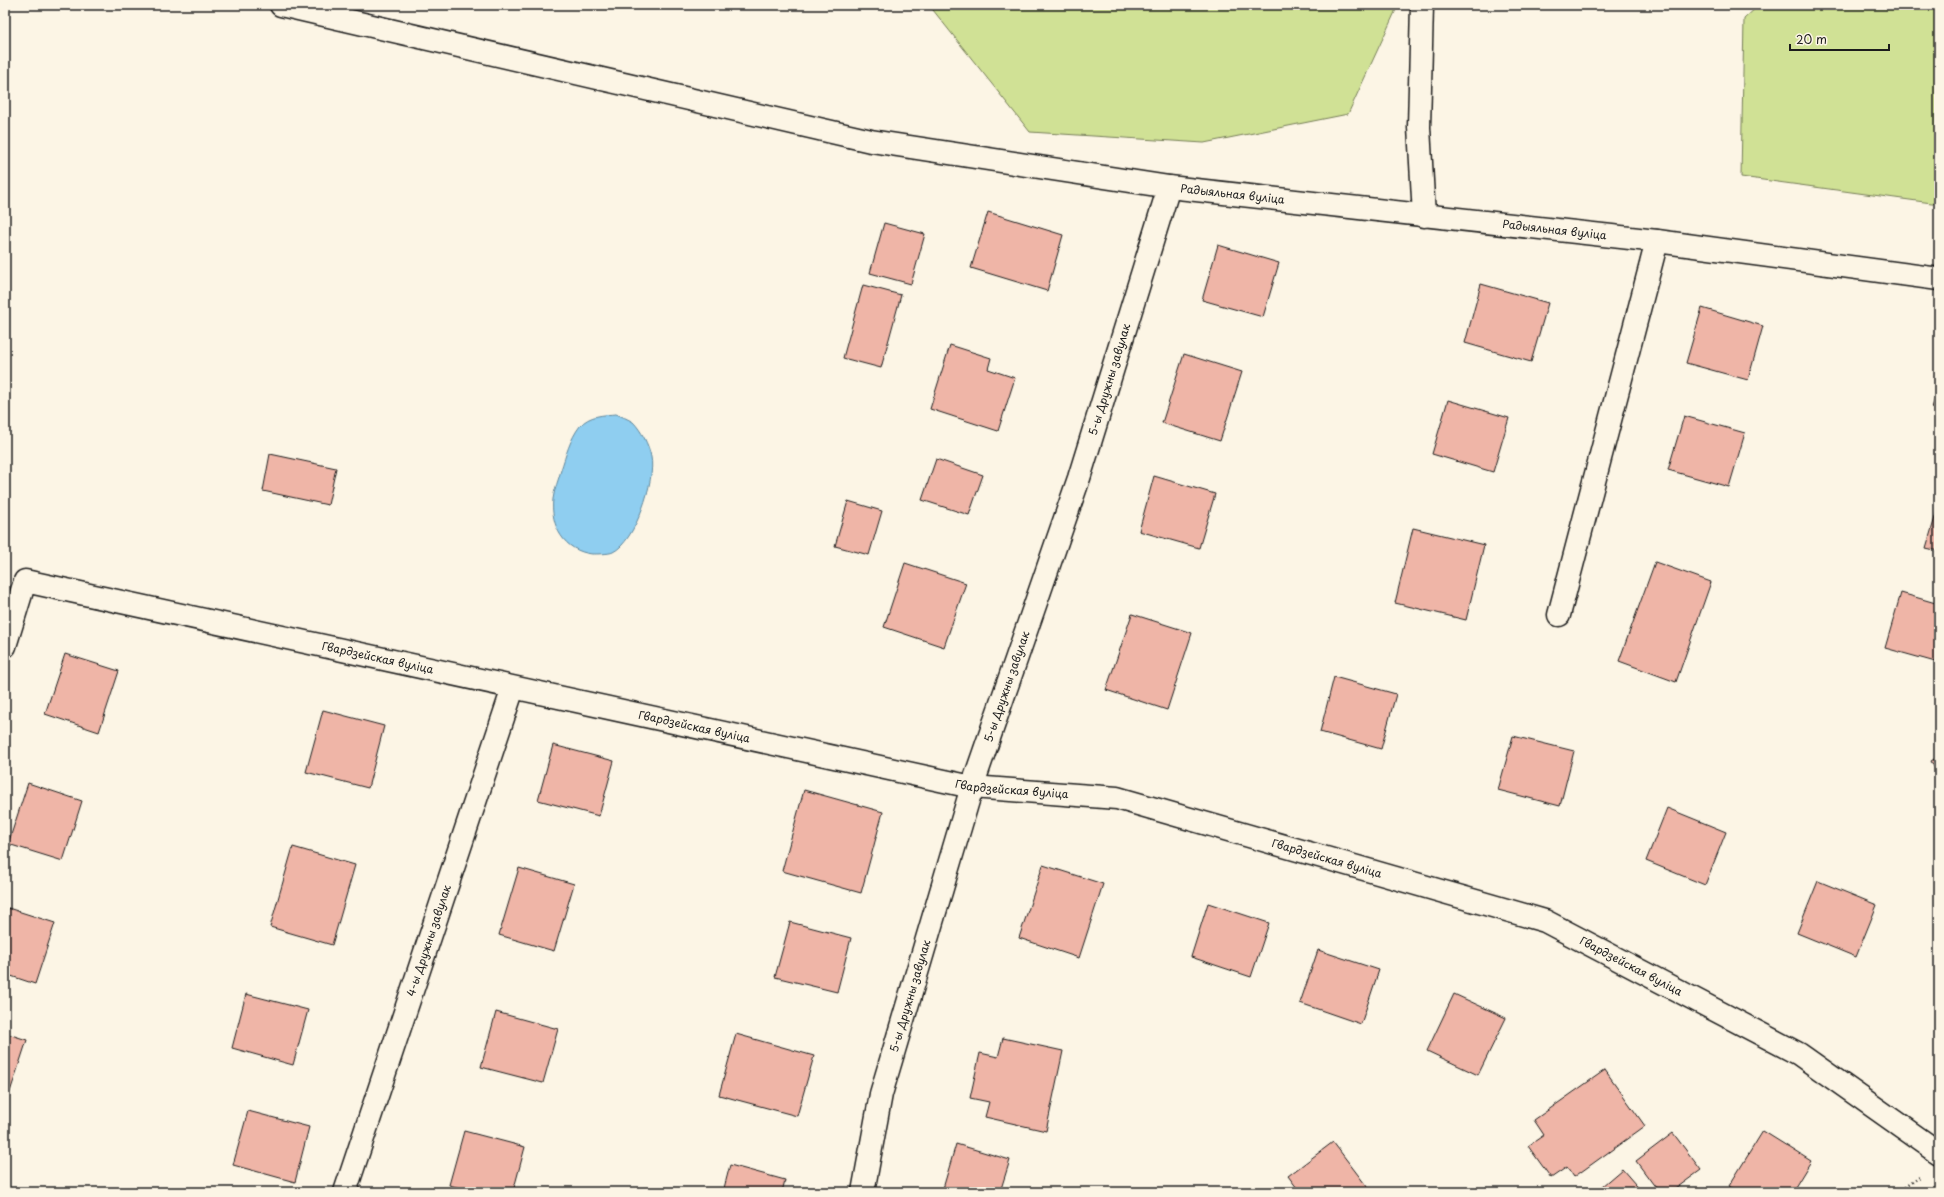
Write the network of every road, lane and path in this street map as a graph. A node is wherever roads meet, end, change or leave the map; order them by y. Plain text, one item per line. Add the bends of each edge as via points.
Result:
1 (281, 5) edge
2 (1422, 5) edge
3 (1169, 187) junction
4 (1424, 216) junction
5 (1657, 241) junction
6 (1939, 279) edge
7 (1559, 615) dead end
8 (5, 646) edge
9 (513, 688) junction
10 (972, 787) junction
11 (1939, 1154) edge
12 (1922, 1175) dead end
13 (345, 1192) edge
14 (863, 1192) edge
15 (1899, 1192) edge

1 - 3 street, Радыяльная вуліца via 871,140
2 - 4 street via 1419,127
3 - 4 street, Радыяльная вуліца
3 - 10 street, 5-ы Дружны завулак via 1079,478
4 - 5 street, Радыяльная вуліца
5 - 6 street, Радыяльная вуліца
5 - 7 street
8 - 9 street, Гвардзейская вуліца via 25,581
9 - 10 street, Гвардзейская вуліца
9 - 13 street, 4-ы Дружны завулак
10 - 11 street, Гвардзейская вуліца via 1117,798 1545,921 1799,1054
10 - 14 street, 5-ы Дружны завулак via 881,1094
12 - 15 path

